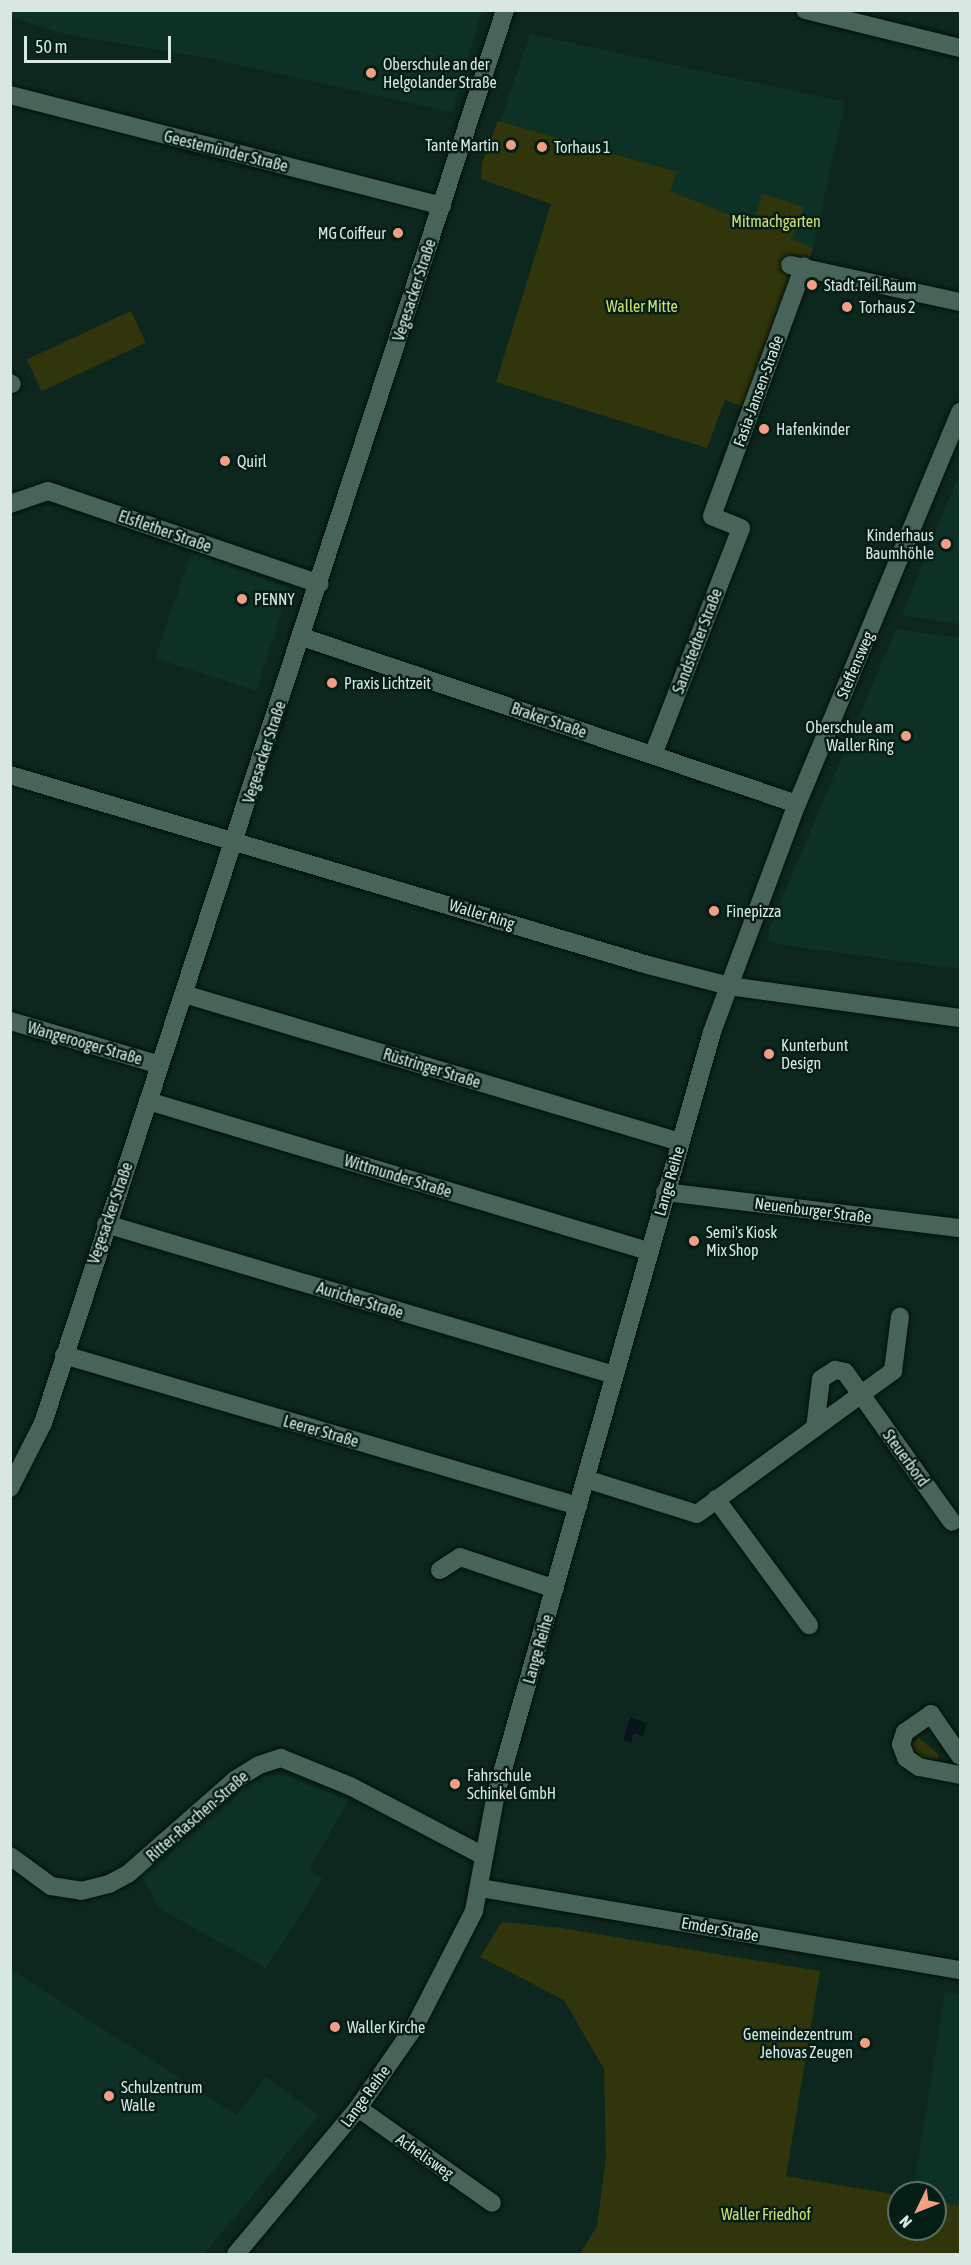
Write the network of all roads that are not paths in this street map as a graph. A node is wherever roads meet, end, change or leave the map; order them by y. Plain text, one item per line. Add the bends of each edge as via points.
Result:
1 (505, 10) edge
2 (804, 10) edge
3 (960, 48) edge
4 (10, 95) edge
5 (442, 206) junction
6 (960, 302) edge
7 (960, 412) edge
8 (10, 504) edge
9 (741, 528) joint
10 (319, 584) junction
11 (302, 637) junction
12 (653, 755) junction
13 (10, 775) edge
14 (797, 804) junction
15 (235, 841) junction
16 (729, 986) junction
17 (184, 994) junction
18 (960, 1018) edge
19 (10, 1021) edge
20 (160, 1065) junction
21 (148, 1101) junction
22 (680, 1142) junction
23 (665, 1192) junction
24 (106, 1224) junction
25 (960, 1228) edge
26 (648, 1251) junction
27 (900, 1316) dead end
28 (64, 1355) junction
29 (614, 1375) junction
30 (860, 1394) junction
31 (815, 1428) junction
32 (586, 1479) junction
33 (10, 1488) edge
34 (716, 1499) junction
35 (578, 1506) junction
36 (952, 1522) dead end
37 (440, 1570) dead end
38 (555, 1589) junction
39 (809, 1625) dead end
40 (960, 1756) edge
41 (960, 1776) edge
42 (10, 1856) edge
43 (484, 1856) junction
44 (480, 1888) junction
45 (960, 1970) edge
46 (358, 2108) junction
47 (492, 2203) dead end
48 (236, 2254) edge

1 - 5 street, Vegesacker Straße
2 - 3 street
4 - 5 street, Geestemünder Straße
5 - 10 street, Vegesacker Straße
6 - 9 street, Fasia-Jansen-Straße via 797,266 711,516
7 - 14 street, Steffensweg
8 - 10 street, Elsflether Straße via 48,491
9 - 12 street, Sandstedter Straße
10 - 11 street, Vegesacker Straße
11 - 12 street, Braker Straße
11 - 15 street, Vegesacker Straße
12 - 14 street, Braker Straße
13 - 15 street, Waller Ring
14 - 16 street, Steffensweg
15 - 16 street, Waller Ring
15 - 17 street, Vegesacker Straße
16 - 18 street, Waller Ring
16 - 22 street, Lange Reihe
17 - 20 street, Vegesacker Straße
17 - 22 street, Rüstringer Straße
19 - 20 street, Wangerooger Straße
20 - 21 street, Vegesacker Straße
21 - 24 street, Vegesacker Straße
21 - 26 street, Wittmunder Straße
22 - 23 street, Lange Reihe
23 - 25 street, Neuenburger Straße
23 - 26 street, Lange Reihe
24 - 28 street, Vegesacker Straße
24 - 29 street, Auricher Straße
26 - 29 street, Lange Reihe
27 - 30 street via 893,1371
28 - 33 street, Vegesacker Straße via 43,1423
28 - 35 street, Leerer Straße
29 - 32 street, Lange Reihe
30 - 31 street
30 - 31 street, Steuerbord via 844,1372 835,1370 821,1379
30 - 36 street, Steuerbord
31 - 34 street
32 - 34 street via 697,1514
32 - 35 street, Lange Reihe
34 - 39 street
35 - 38 street, Lange Reihe
37 - 38 street via 460,1557
38 - 43 street, Lange Reihe via 496,1794
40 - 41 street via 931,1714 905,1732 901,1744 906,1758 919,1767
42 - 43 street, Ritter-Raschen-Straße via 51,1886 81,1891 110,1884 128,1874 234,1780 281,1758 350,1786
43 - 44 street, Lange Reihe
44 - 45 street, Emder Straße
44 - 46 street, Lange Reihe via 474,1911 415,2026
46 - 47 street, Achelisweg
46 - 48 street, Lange Reihe

